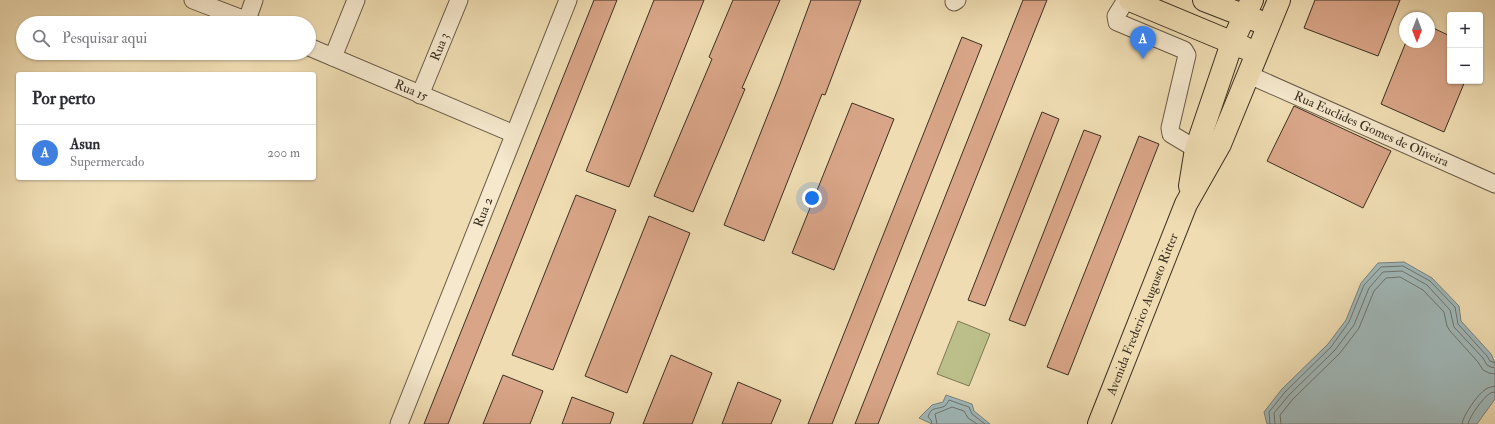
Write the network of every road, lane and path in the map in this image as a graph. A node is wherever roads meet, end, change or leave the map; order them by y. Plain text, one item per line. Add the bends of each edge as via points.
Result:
1 (193, 0) edge
2 (254, 0) edge
3 (356, 0) edge
4 (459, 0) edge
5 (568, 0) edge
6 (1126, 0) edge
7 (1130, 0) edge
8 (1204, 0) edge
9 (1279, 0) edge
10 (1248, 8) edge
11 (234, 16) edge
12 (251, 16) edge
13 (1268, 25) junction
14 (1232, 43) junction
15 (316, 50) edge
16 (1256, 53) junction
17 (333, 57) junction
18 (1247, 74) junction
19 (420, 95) junction
20 (514, 134) junction
21 (1196, 149) junction
22 (1495, 184) edge
23 (1186, 204) junction
24 (399, 424) edge
25 (1100, 424) edge

1 - 11 street
2 - 12 street
3 - 17 street
4 - 19 street, Rua 3
5 - 20 street, Rua 2
6 - 21 street via 1116,16 1117,22 1184,50 1187,55 1170,128 1171,134
7 - 14 main road
8 - 10 main road
9 - 13 main road, Avenida Frederico Augusto Ritter
10 - 13 main road
10 - 14 main road, Avenida Frederico Augusto Ritter
13 - 16 main road, Avenida Frederico Augusto Ritter
14 - 16 main road
14 - 18 main road
14 - 21 main road, Avenida Frederico Augusto Ritter
15 - 17 street, Rua 15
16 - 18 main road, Avenida Frederico Augusto Ritter
17 - 19 street, Rua 15
18 - 22 street, Rua Euclides Gomes de Oliveira
18 - 23 main road, Avenida Frederico Augusto Ritter via 1220,144
19 - 20 street, Rua 15
20 - 24 street, Rua 2
21 - 23 main road, Avenida Frederico Augusto Ritter
23 - 25 main road, Avenida Frederico Augusto Ritter

